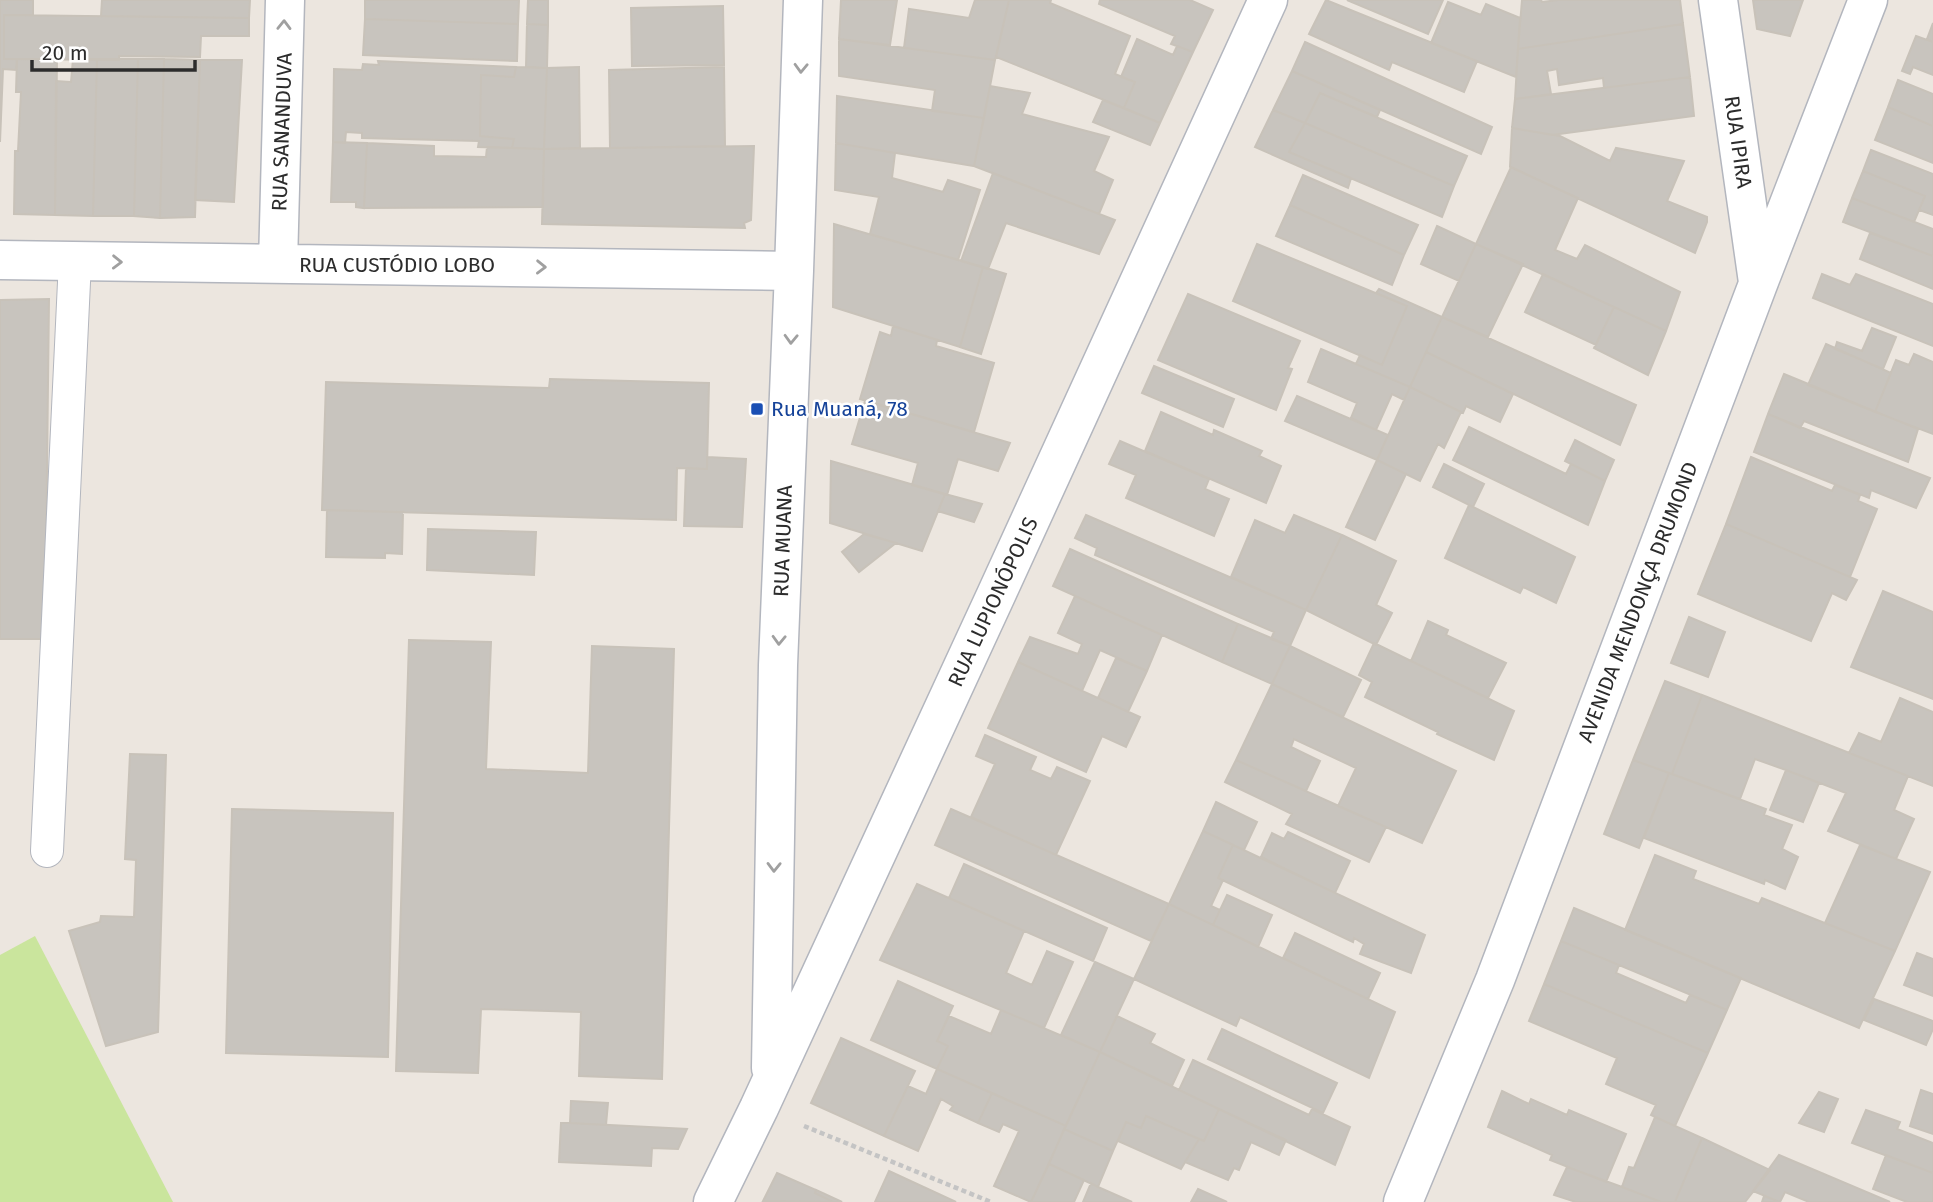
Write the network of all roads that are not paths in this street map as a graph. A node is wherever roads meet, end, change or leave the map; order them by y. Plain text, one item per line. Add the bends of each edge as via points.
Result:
1 (285, 0) edge
2 (803, 0) edge
3 (1268, 0) edge
4 (1718, 0) edge
5 (1868, 0) edge
6 (0, 260) edge
7 (75, 261) junction
8 (278, 264) junction
9 (794, 271) junction
10 (1758, 284) junction
11 (47, 851) dead end
12 (764, 1095) junction
13 (713, 1202) edge
14 (1403, 1202) edge

8 -> 1 street, RUA SANANDUVA
2 -> 9 street, RUA MUANA
3 - 12 street, RUA LUPIONÓPOLIS
4 - 10 street, RUA IPIRA
5 - 10 street, AVENIDA MENDONÇA DRUMOND
6 - 7 street, RUA CUSTÓDIO LOBO
7 -> 8 street, RUA CUSTÓDIO LOBO
7 - 11 lane
8 -> 9 street, RUA CUSTÓDIO LOBO
9 -> 12 street, RUA MUANA
10 - 14 street, AVENIDA MENDONÇA DRUMOND via 1495,980
12 - 13 street, RUA LUPIONÓPOLIS

